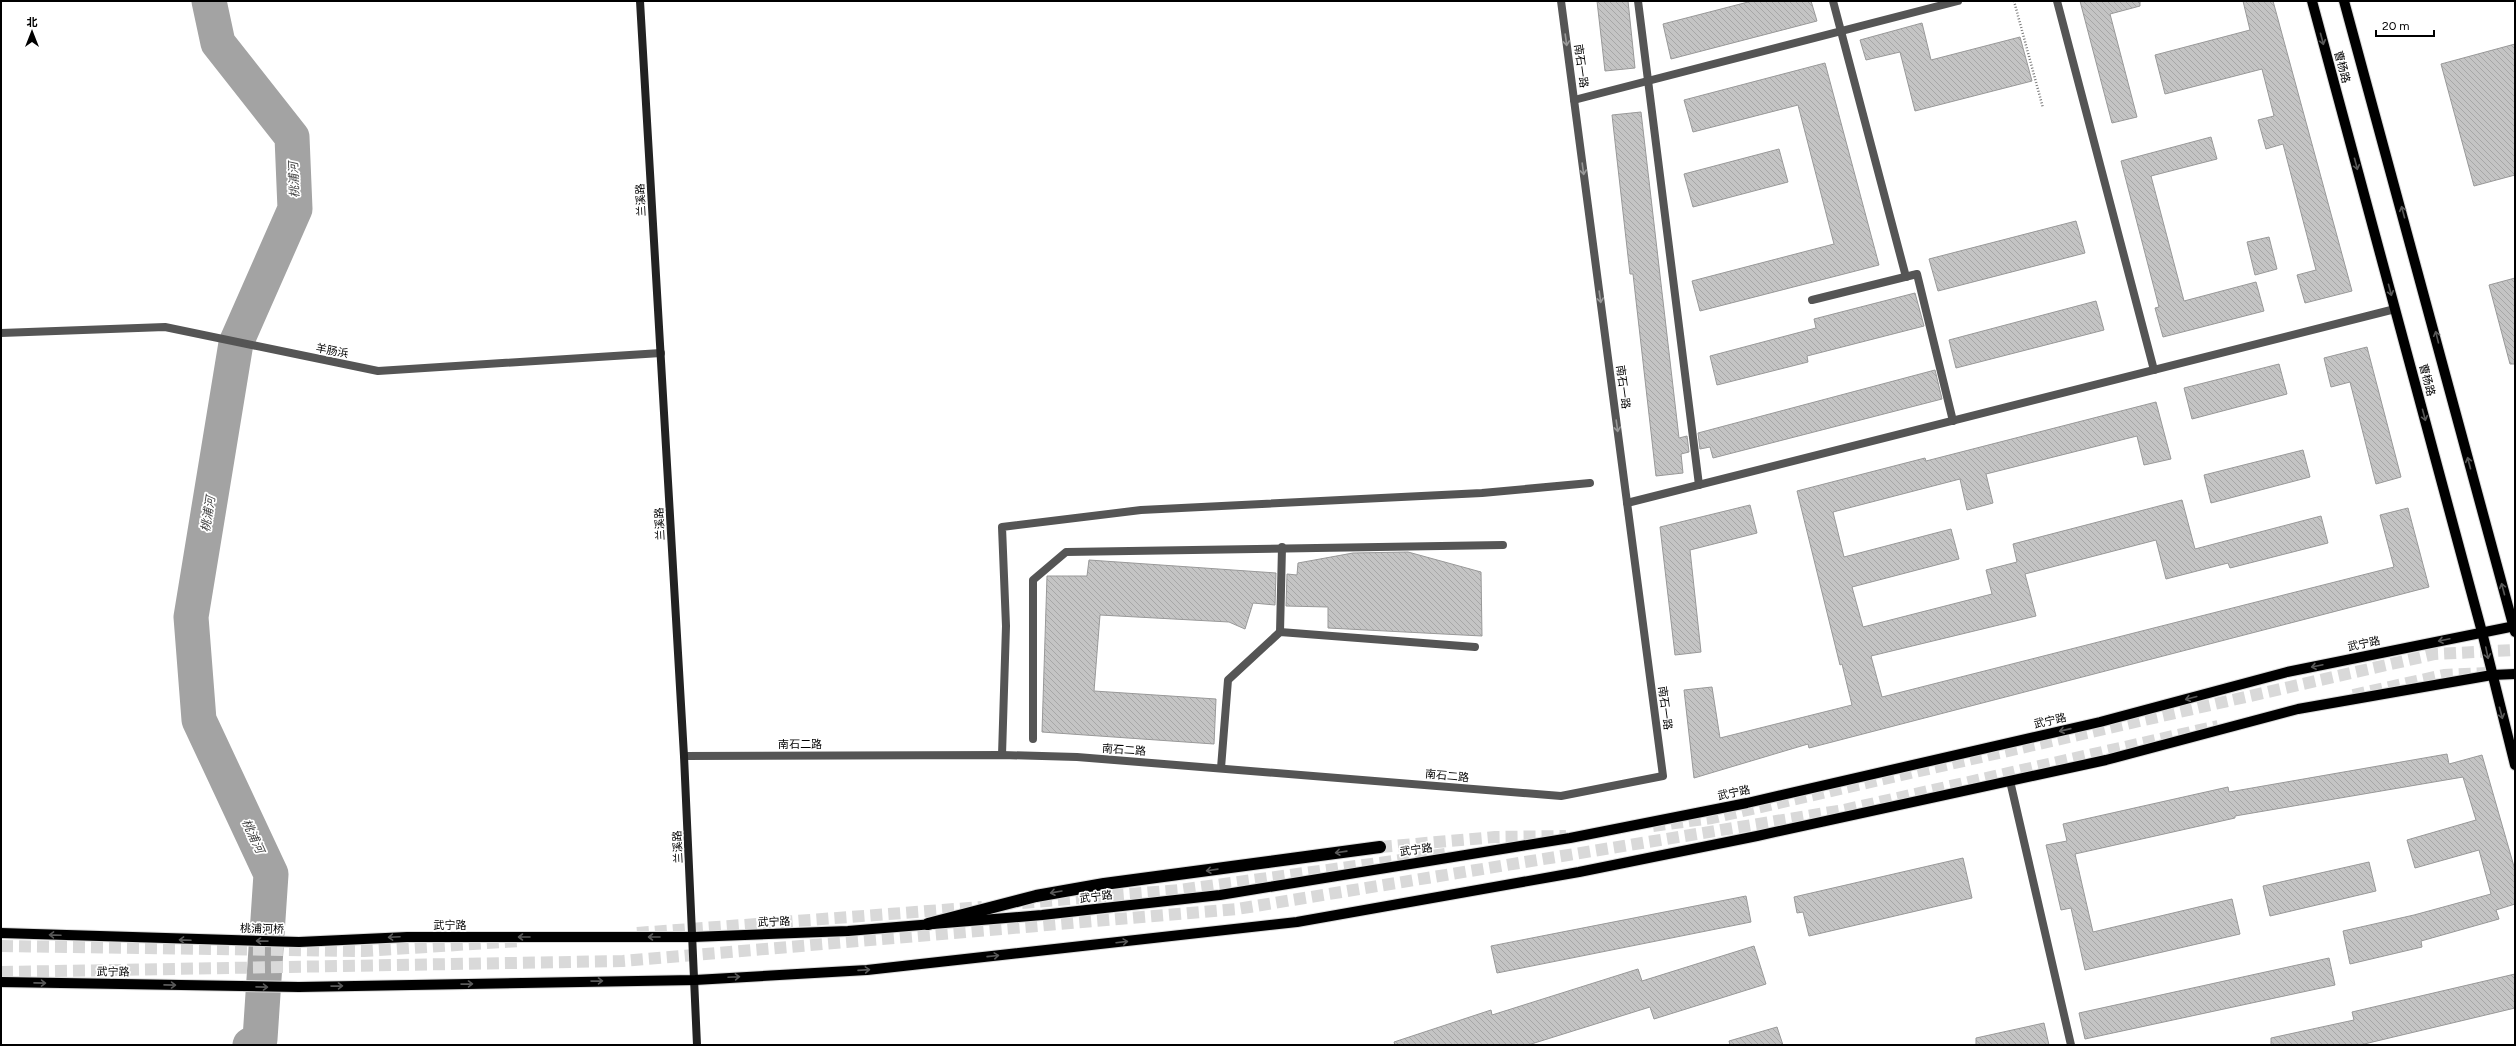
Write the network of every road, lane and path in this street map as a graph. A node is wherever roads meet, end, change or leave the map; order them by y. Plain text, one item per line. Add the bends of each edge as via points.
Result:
1 (640, 1) edge
2 (1561, 1) edge
3 (1638, 1) edge
4 (1834, 1) edge
5 (1958, 1) edge
6 (2014, 1) edge
7 (2057, 1) edge
8 (2312, 1) edge
9 (2344, 1) edge
10 (1841, 31) junction
11 (1648, 81) junction
12 (1574, 100) junction
13 (2043, 108) dead end
14 (1906, 277) junction
15 (1812, 300) dead end
16 (2395, 308) junction
17 (1, 333) edge
18 (661, 353) junction
19 (2154, 370) junction
20 (1953, 421) junction
21 (1590, 483) dead end
22 (1699, 485) junction
23 (1627, 503) junction
24 (1503, 545) dead end
25 (1282, 547) junction
26 (2515, 628) edge
27 (1280, 632) junction
28 (2482, 632) junction
29 (1475, 647) dead end
30 (2515, 674) edge
31 (2492, 675) junction
32 (1033, 739) dead end
33 (1002, 755) junction
34 (684, 756) junction
35 (2515, 765) edge
36 (1221, 768) junction
37 (1663, 776) joint
38 (2010, 781) junction
39 (1380, 847) tunnel mouth
40 (928, 924) junction
41 (1, 933) edge
42 (693, 937) junction
43 (299, 942) joint
44 (695, 980) junction
45 (1, 982) edge
46 (697, 1045) edge
47 (2071, 1045) edge

1 - 18 street, 兰溪路
2 -> 12 street, 南石一路
3 - 11 street
4 - 10 street
5 - 10 street
6 - 13 path
7 - 19 street
8 -> 16 main road, 曹杨路
26 -> 9 main road, 曹杨路
10 - 11 street
10 - 14 street
11 - 12 street
11 - 22 street
12 -> 23 street, 南石一路
14 - 15 street
14 - 20 street via 1917,274
16 - 19 street
16 -> 28 main road, 曹杨路
17 - 18 street, 羊肠浜 via 165,327 271,351 378,371
18 - 34 street, 兰溪路
19 - 20 street
20 - 22 street
21 - 33 street via 1482,493 1141,510 1002,527 1006,626
22 - 23 street
23 - 37 street, 南石一路
24 - 25 street
25 - 27 street
25 - 32 street via 1066,552 1033,580
26 - 28 main road, 武宁路
27 - 29 street
27 - 36 street via 1228,680
28 -> 31 main road, 曹杨路
28 -> 40 main road, 武宁路 via 2287,672 2100,722 1755,801 1578,836 1220,895 1042,915
30 - 31 main road
31 -> 35 main road, 曹杨路
31 - 38 main road via 2298,709 2106,760
33 - 34 street, 南石二路
33 - 36 street, 南石二路
34 - 42 street, 兰溪路
36 - 37 street, 南石二路 via 1561,796
44 -> 38 main road via 868,970 1297,922 1579,872
38 - 47 street
39 -> 40 highway via 1104,884 1036,896
40 - 42 main road, 武宁路 via 848,931
43 -> 41 main road, 桃浦河桥
42 -> 43 main road, 武宁路 via 407,937
42 - 44 street, 兰溪路
45 -> 44 main road, 武宁路 via 298,987
44 - 46 street, 兰溪路

